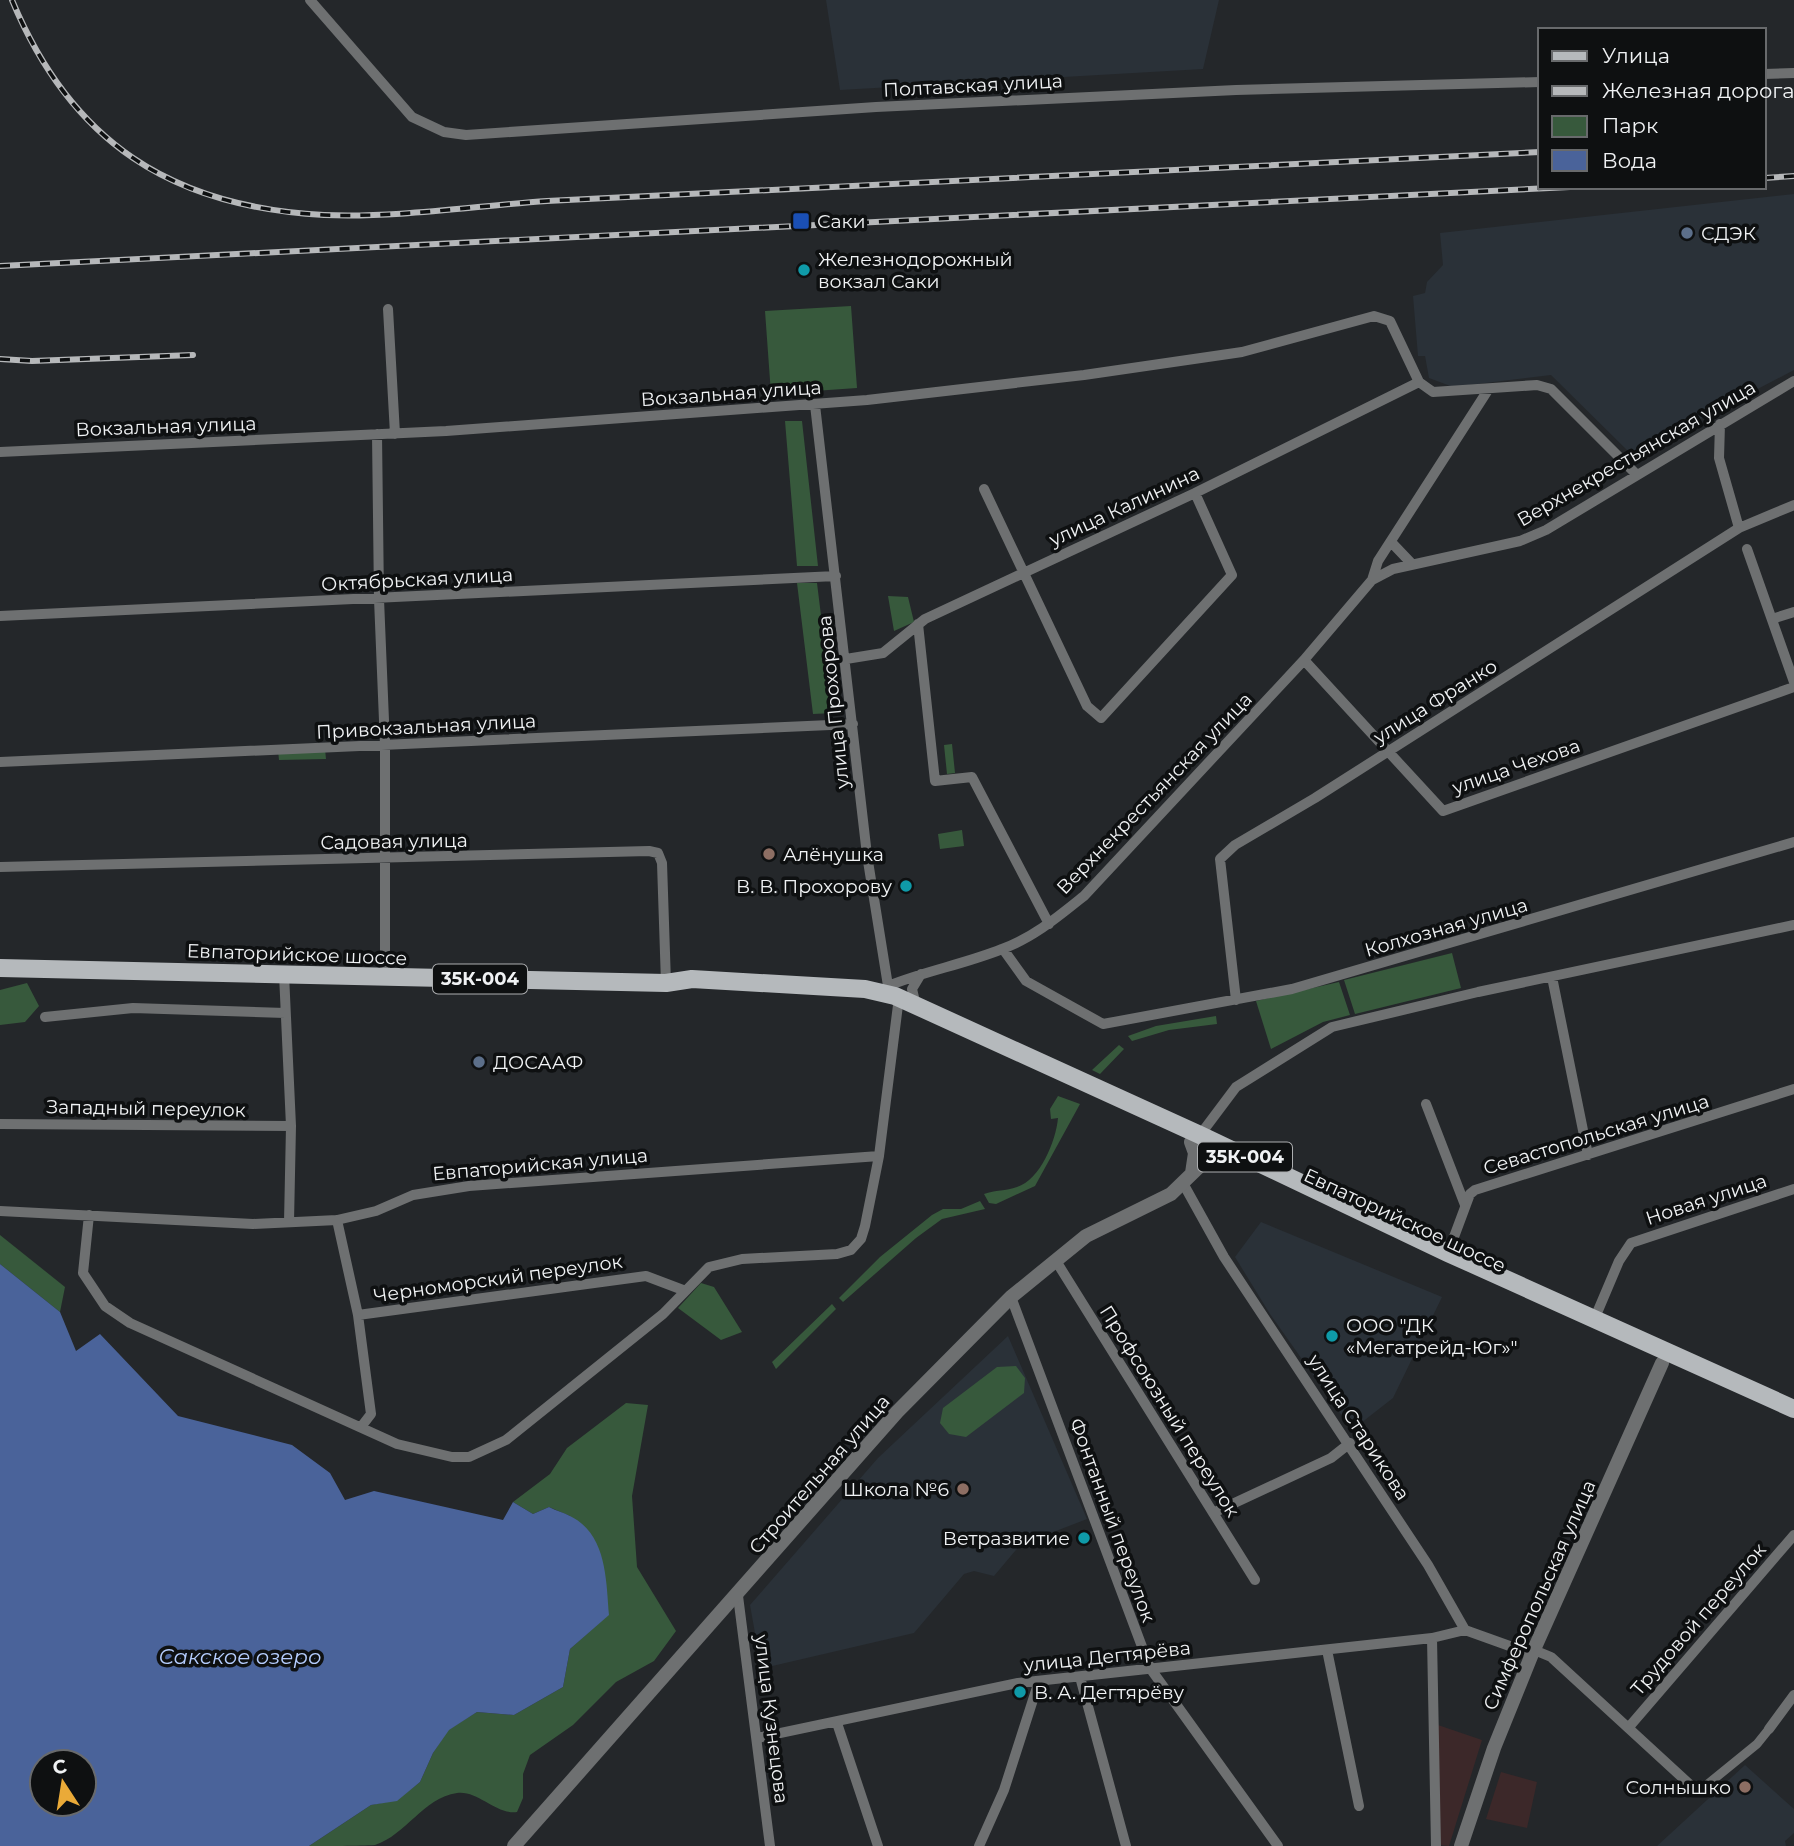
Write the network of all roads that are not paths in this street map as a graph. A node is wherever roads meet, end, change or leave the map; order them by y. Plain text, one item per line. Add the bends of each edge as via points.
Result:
1 (310, 0) edge
2 (1794, 73) edge
3 (1766, 74) edge
4 (1538, 82) edge
5 (388, 309) dead end
6 (1794, 381) edge
7 (1419, 382) junction
8 (1488, 390) junction
9 (815, 405) junction
10 (1720, 424) junction
11 (395, 433) junction
12 (377, 435) junction
13 (1695, 439) junction
14 (0, 452) edge
15 (1719, 458) junction
16 (1637, 475) junction
17 (984, 489) dead end
18 (1195, 493) junction
19 (1794, 505) edge
20 (1739, 528) junction
21 (1392, 543) junction
22 (1746, 549) dead end
23 (1412, 564) junction
24 (1024, 573) junction
25 (836, 576) junction
26 (1372, 580) junction
27 (379, 599) junction
28 (1794, 612) edge
29 (0, 616) edge
30 (1772, 619) junction
31 (918, 624) junction
32 (846, 659) junction
33 (1304, 660) junction
34 (1794, 684) edge
35 (853, 724) junction
36 (385, 745) junction
37 (1388, 752) junction
38 (0, 762) edge
39 (1794, 842) edge
40 (385, 859) junction
41 (0, 867) edge
42 (1049, 924) junction
43 (1794, 925) edge
44 (1003, 949) junction
45 (0, 968) edge
46 (922, 972) junction
47 (284, 974) junction
48 (385, 977) junction
49 (1552, 977) junction
50 (671, 983) junction
51 (898, 998) junction
52 (1241, 999) junction
53 (285, 1013) junction
54 (45, 1017) dead end
55 (1794, 1090) edge
56 (1426, 1104) dead end
57 (0, 1124) edge
58 (291, 1126) junction
59 (1196, 1139) junction
60 (1588, 1155) junction
61 (879, 1156) junction
62 (1220, 1156) junction
63 (1188, 1180) junction
64 (1794, 1189) edge
65 (1465, 1205) junction
66 (0, 1211) edge
67 (89, 1215) junction
68 (337, 1220) junction
69 (289, 1222) junction
70 (1448, 1254) junction
71 (1056, 1261) junction
72 (683, 1290) junction
73 (1011, 1297) junction
74 (358, 1315) junction
75 (1594, 1320) junction
76 (1662, 1363) junction
77 (1794, 1409) edge
78 (1794, 1421) edge
79 (361, 1427) junction
80 (1350, 1443) junction
81 (1213, 1513) junction
82 (1794, 1535) edge
83 (1255, 1580) dead end
84 (738, 1596) junction
85 (1465, 1630) junction
86 (1432, 1638) junction
87 (1327, 1650) junction
88 (1533, 1652) junction
89 (1150, 1668) junction
90 (1080, 1677) junction
91 (1039, 1681) junction
92 (1794, 1695) edge
93 (837, 1723) junction
94 (1629, 1727) junction
95 (1769, 1729) joint
96 (757, 1738) junction
97 (1698, 1792) joint
98 (1359, 1806) dead end
99 (514, 1846) edge
100 (770, 1846) edge
101 (878, 1846) edge
102 (979, 1846) edge
103 (1126, 1846) edge
104 (1278, 1846) edge
105 (1436, 1846) edge
106 (1461, 1846) edge

1 - 4 street, Полтавская улица via 412,117 444,132 466,135 889,107 1236,90
2 - 3 street
5 - 11 street
6 - 10 street, Верхнекрестьянская улица
7 - 8 street via 1433,392
7 - 9 street, Вокзальная улица via 1390,321 1374,316 1242,352
7 - 18 street, улица Калинина
8 - 16 street via 1537,385 1551,389
8 - 21 street, Верхнекрестьянская улица
9 - 11 street, Вокзальная улица
9 - 25 street, улица Прохорова
10 - 13 street, Верхнекрестьянская улица
10 - 15 street
11 - 12 street, Вокзальная улица
12 - 14 street, Вокзальная улица
12 - 27 street
13 - 15 street
13 - 16 street, Верхнекрестьянская улица
15 - 20 street
16 - 23 street, Верхнекрестьянская улица via 1520,541
17 - 24 street
18 - 24 street, улица Калинина
18 - 24 street via 1232,575 1101,718 1087,706
19 - 20 street, улица Франко
20 - 37 street, улица Франко
21 - 23 street
21 - 26 street, Верхнекрестьянская улица via 1378,561
22 - 30 street
23 - 26 street, Верхнекрестьянская улица
24 - 31 street, улица Калинина
25 - 27 street, Октябрьская улица
25 - 32 street, улица Прохорова
26 - 33 street, Верхнекрестьянская улица
27 - 29 street, Октябрьская улица
27 - 36 street
28 - 30 street
30 - 34 street
31 - 32 street, улица Калинина via 883,653
31 - 42 street via 935,781 972,777
32 - 35 street, улица Прохорова
33 - 37 street, улица Чехова
33 - 42 street, Верхнекрестьянская улица via 1084,896
34 - 37 street, улица Чехова via 1443,811
35 - 36 street, Привокзальная улица
35 - 51 street, улица Прохорова via 867,855
36 - 38 street, Привокзальная улица
36 - 40 street
37 - 52 street, улица Франко via 1235,845 1220,859
39 - 52 street, Колхозная улица via 1292,989
40 - 41 street, Садовая улица
40 - 48 street
40 - 50 street, Садовая улица via 658,853
42 - 44 street, Верхнекрестьянская улица
43 - 49 street
44 - 46 street, Верхнекрестьянская улица
44 - 52 street, Колхозная улица via 1026,981 1102,1024
45 - 47 main road, Евпаторийское шоссе / 35К-004
46 - 51 street, Верхнекрестьянская улица
46 - 51 street
47 - 48 main road, Евпаторийское шоссе / 35К-004
47 - 53 street
48 - 50 main road, Евпаторийское шоссе / 35К-004
49 - 59 street via 1332,1027 1236,1087
49 - 60 street
50 - 51 main road, Евпаторийское шоссе / 35К-004 via 693,989
51 - 59 main road, Евпаторийское шоссе / 35К-004
51 - 61 street
53 - 54 street via 133,1009
53 - 58 street
55 - 60 street, Севастопольская улица
56 - 65 street
57 - 58 street, Западный переулок
58 - 69 street
59 - 62 main road, Евпаторийское шоссе / 35К-004
59 - 63 street
59 - 70 main road, Евпаторийское шоссе / 35К-004
60 - 65 street, Севастопольская улица via 1475,1189
61 - 68 street, Евпаторийская улица via 469,1186 413,1195 376,1211
61 - 72 street via 865,1226 851,1250 723,1263 702,1271
62 - 63 street, Строительная улица via 1203,1162
62 - 76 main road, Евпаторийское шоссе / 35К-004
63 - 71 street, Строительная улица via 1158,1201 1095,1231
63 - 80 street, улица Старикова via 1229,1263
64 - 75 street, Новая улица via 1630,1243
65 - 70 street
66 - 67 street, Евпаторийская улица
67 - 69 street, Евпаторийская улица
67 - 79 street via 82,1273 105,1306 130,1323
68 - 69 street, Евпаторийская улица
68 - 74 street
70 - 75 main road, Евпаторийское шоссе / 35К-004
71 - 73 street, Строительная улица
71 - 81 street, Профсоюзный переулок
72 - 74 street, Черноморский переулок via 646,1276
72 - 79 street via 663,1314 506,1440 469,1457 397,1444
73 - 84 street, Строительная улица via 897,1412
73 - 89 street, Фонтанный переулок
74 - 79 street via 371,1414
75 - 77 main road, Евпаторийское шоссе / 35К-004
76 - 78 main road, Евпаторийское шоссе / 35К-004
76 - 88 street, Симферопольская улица
80 - 81 street via 1331,1458
80 - 85 street, улица Старикова
81 - 83 street, Профсоюзный переулок
82 - 94 street, Трудовой переулок
84 - 96 street, улица Кузнецова
84 - 99 street, Строительная улица
85 - 86 street, улица Дегтярёва
85 - 88 street
86 - 87 street, улица Дегтярёва
86 - 105 street
87 - 89 street, улица Дегтярёва
87 - 98 street
88 - 94 street via 1551,1657
88 - 106 street, Симферопольская улица
89 - 90 street, улица Дегтярёва
89 - 104 street, Фонтанный переулок
90 - 91 street, улица Дегтярёва
90 - 103 street
91 - 93 street, улица Дегтярёва
91 - 102 street via 1004,1790
92 - 95 street
93 - 96 street, улица Дегтярёва
93 - 101 street
94 - 97 street
95 - 97 street
96 - 100 street, улица Кузнецова

